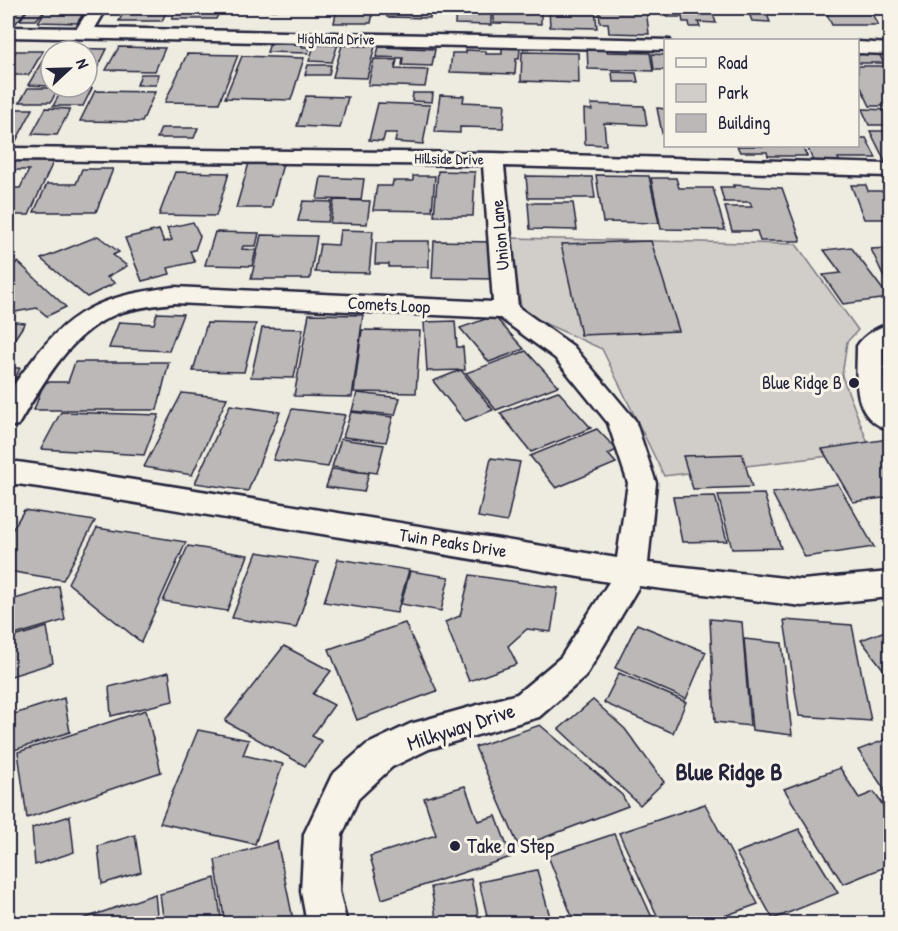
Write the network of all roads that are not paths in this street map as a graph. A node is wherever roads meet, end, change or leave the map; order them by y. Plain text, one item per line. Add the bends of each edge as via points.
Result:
1 (98, 8) edge
2 (8, 32) edge
3 (82, 35) junction
4 (664, 45) edge
5 (859, 48) edge
6 (891, 49) edge
7 (8, 154) edge
8 (493, 159) junction
9 (891, 170) edge
10 (506, 310) junction
11 (891, 332) edge
12 (8, 418) edge
13 (891, 420) edge
14 (11, 470) edge
15 (631, 573) junction
16 (891, 585) edge
17 (327, 924) edge

1 - 3 street
2 - 3 street, Highland Drive
3 - 4 street, Highland Drive
5 - 6 street
7 - 8 street, Hillside Drive
8 - 9 street, Hillside Drive
8 - 10 street, Union Lane
10 - 12 street, Comets Loop via 174,295 137,300 79,325 50,356
10 - 15 street via 564,352 621,420 642,483
11 - 13 street via 870,346 871,400
14 - 15 street, Twin Peaks Drive
15 - 16 street, Twin Peaks Drive via 802,593
15 - 17 street, Milkyway Drive via 573,667 527,706 422,735 379,756 345,787 323,834 320,891

